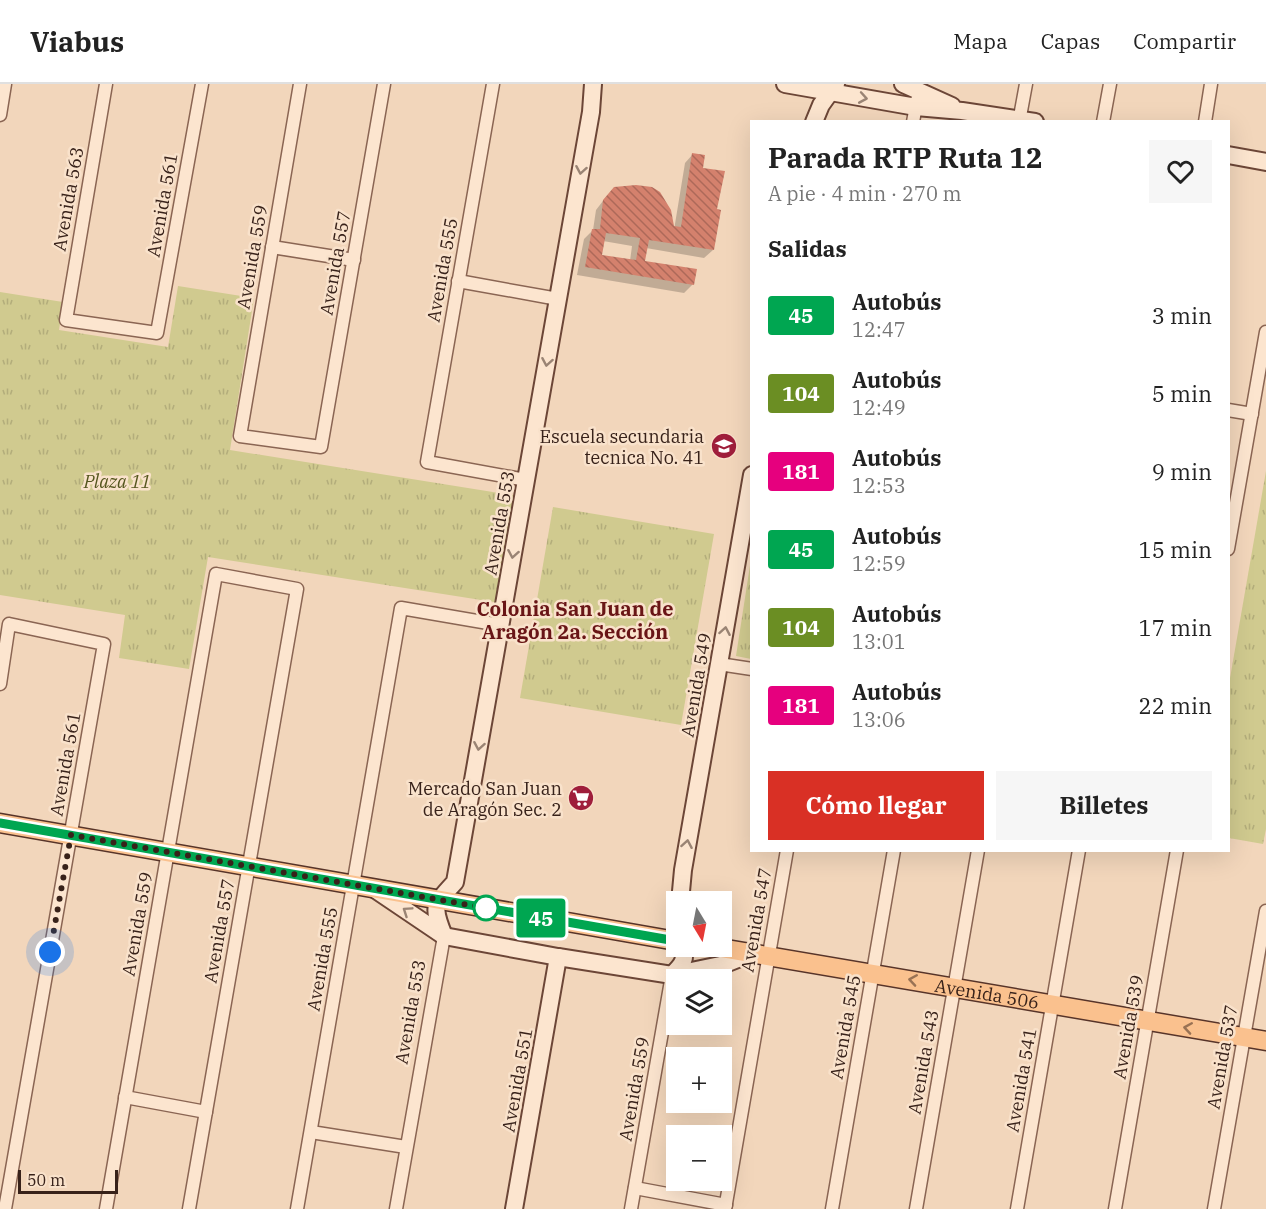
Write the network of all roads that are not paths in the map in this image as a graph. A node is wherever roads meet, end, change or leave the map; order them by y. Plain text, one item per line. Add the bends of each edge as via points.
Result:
1 (5, 84) edge
2 (106, 84) edge
3 (202, 84) edge
4 (300, 84) edge
5 (384, 84) edge
6 (493, 84) edge
7 (593, 84) edge
8 (784, 84) edge
9 (1026, 84) edge
10 (1110, 84) edge
11 (1211, 84) edge
12 (914, 86) edge
13 (834, 88) edge
14 (962, 111) junction
15 (914, 114) edge
16 (0, 116) edge
17 (815, 120) edge
18 (1019, 120) edge
19 (1025, 120) edge
20 (1103, 120) edge
21 (1205, 120) edge
22 (1230, 155) edge
23 (1266, 162) edge
24 (272, 246) junction
25 (354, 260) junction
26 (458, 281) junction
27 (558, 299) junction
28 (1266, 332) edge
29 (156, 333) joint
30 (1230, 410) edge
31 (1252, 414) junction
32 (321, 447) joint
33 (526, 480) junction
34 (750, 497) edge
35 (748, 519) edge
36 (1230, 538) edge
37 (297, 589) joint
38 (500, 625) junction
39 (719, 664) junction
40 (750, 669) edge
41 (0, 684) edge
42 (0, 823) edge
43 (71, 835) junction
44 (168, 852) junction
45 (786, 852) edge
46 (894, 852) edge
47 (978, 852) edge
48 (1079, 852) edge
49 (1177, 852) edge
50 (249, 866) junction
51 (362, 885) junction
52 (681, 891) edge
53 (438, 900) junction
54 (1266, 911) edge
55 (444, 936) junction
56 (666, 939) edge
57 (732, 950) edge
58 (759, 955) junction
59 (558, 957) junction
60 (701, 969) edge
61 (666, 974) edge
62 (873, 974) junction
63 (954, 987) junction
64 (1053, 1004) junction
65 (666, 1010) edge
66 (1147, 1021) junction
67 (1244, 1037) junction
68 (1266, 1041) edge
69 (125, 1097) junction
70 (206, 1112) junction
71 (310, 1132) junction
72 (406, 1147) junction
73 (635, 1188) junction
74 (725, 1207) edge
75 (5, 1209) edge
76 (106, 1209) edge
77 (189, 1209) edge
78 (297, 1209) edge
79 (396, 1209) edge
80 (514, 1209) edge
81 (631, 1209) edge
82 (832, 1209) edge
83 (916, 1209) edge
84 (1017, 1209) edge
85 (1115, 1209) edge
86 (1214, 1209) edge

1 - 16 street
2 - 29 street, Avenida 563 via 66,320
3 - 29 street, Avenida 561
4 - 24 street, Avenida 559
5 - 25 street, Avenida 557
6 - 26 street, Avenida 555
7 -> 27 street, Avenida 553
8 - 13 street
9 - 19 street
10 - 20 street
11 - 21 street
12 - 14 street
12 - 15 street
13 -> 15 street
13 - 17 street
14 - 15 street
14 - 18 street
22 - 23 street
24 - 25 street
24 - 32 street, Avenida 559 via 240,436
25 - 32 street, Avenida 557
26 - 27 street
26 - 33 street, Avenida 555 via 427,462
27 -> 33 street, Avenida 553
28 - 31 street
30 - 31 street
31 - 36 street
33 -> 38 street, Avenida 553
34 - 35 street, Avenida 549
39 -> 35 street, Avenida 549
37 - 44 street, Avenida 559 via 216,574
37 - 50 street, Avenida 557
38 - 51 street, Avenida 555 via 401,608
38 -> 53 street, Avenida 553 via 455,882
39 - 40 street
52 -> 39 street, Avenida 549
41 - 43 street, Avenida 561 via 9,624 104,644
42 - 43 main road
43 - 44 main road
43 - 75 street, Avenida 561
44 - 50 main road
44 - 69 street, Avenida 559
45 - 58 street, Avenida 547
46 - 62 street, Avenida 545
47 - 63 street, Avenida 543
48 - 64 street, Avenida 541
49 - 66 street, Avenida 539
50 - 51 main road
50 - 70 street, Avenida 557
51 - 53 main road
55 -> 51 street
51 - 71 street, Avenida 555
53 - 55 street, Avenida 553 via 436,913
53 - 56 main road
54 - 67 street, Avenida 537
55 - 59 street
55 - 72 street, Avenida 553
57 - 58 main road, Avenida 506
58 - 60 street
58 - 62 main road, Avenida 506
58 - 74 street, Avenida 547
59 - 61 street
59 - 80 street, Avenida 551
63 -> 62 main road, Avenida 506
62 - 82 street, Avenida 545
63 - 64 main road, Avenida 506
63 - 83 street, Avenida 543
64 - 66 main road, Avenida 506
64 - 84 street, Avenida 541
65 - 73 street, Avenida 559
67 -> 66 main road, Avenida 506
66 - 85 street, Avenida 539
67 - 68 main road, Avenida 506
67 - 86 street, Avenida 537
69 - 70 street
69 - 76 street, Avenida 559
70 - 77 street, Avenida 557
71 - 72 street
71 - 78 street, Avenida 555
72 - 79 street, Avenida 553
73 - 74 street
73 - 81 street, Avenida 559

